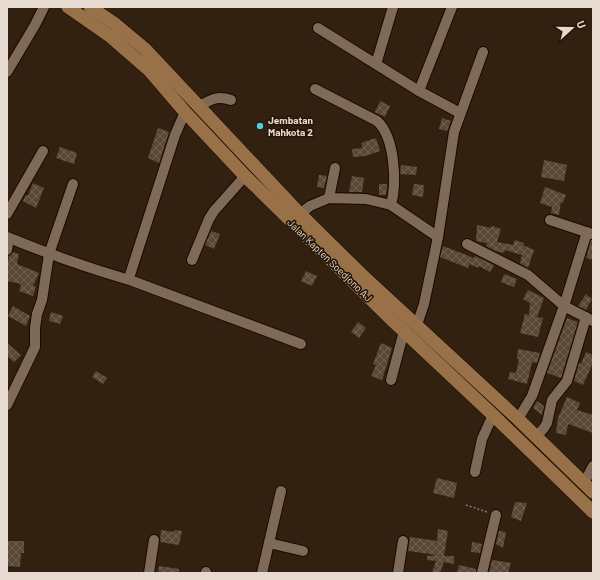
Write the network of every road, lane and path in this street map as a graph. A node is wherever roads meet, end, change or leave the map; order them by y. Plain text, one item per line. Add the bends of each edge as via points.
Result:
1 (44, 7) edge
2 (68, 7) edge
3 (90, 7) edge
4 (393, 7) edge
5 (452, 7) edge
6 (318, 28) dead end
7 (482, 52) dead end
8 (376, 64) junction
9 (7, 72) edge
10 (315, 89) dead end
11 (419, 91) junction
12 (230, 100) dead end
13 (199, 106) junction
14 (185, 112) junction
15 (460, 113) junction
16 (43, 151) dead end
17 (335, 168) dead end
18 (244, 176) junction
19 (73, 184) dead end
20 (329, 198) junction
21 (391, 205) junction
22 (7, 214) edge
23 (300, 214) junction
24 (550, 220) dead end
25 (590, 233) edge
26 (438, 237) junction
27 (8, 238) edge
28 (467, 244) dead end
29 (7, 250) edge
30 (49, 254) junction
31 (192, 260) dead end
32 (127, 279) junction
33 (564, 306) junction
34 (401, 310) junction
35 (590, 319) edge
36 (392, 320) junction
37 (417, 325) junction
38 (404, 331) junction
39 (301, 344) dead end
40 (391, 380) dead end
41 (7, 405) edge
42 (494, 415) junction
43 (518, 419) junction
44 (536, 437) junction
45 (593, 466) edge
46 (475, 472) dead end
47 (588, 488) edge
48 (281, 491) dead end
49 (466, 504) dead end
50 (593, 512) edge
51 (496, 514) joint
52 (154, 540) dead end
53 (403, 541) dead end
54 (269, 543) junction
55 (303, 551) dead end
56 (149, 573) edge
57 (262, 573) edge
58 (398, 573) edge
59 (482, 573) edge

1 - 9 street
2 - 14 main road, Jalan Kapten Soedjono AJ via 130,52
3 - 13 main road, Jalan Kapten Soedjono AJ via 145,49
4 - 8 street
5 - 11 street
6 - 8 street
7 - 15 street
8 - 11 street
10 - 21 street via 377,121 383,128 394,168 395,183
11 - 15 street
12 - 13 street via 222,97
13 - 23 main road, Jalan Kapten Soedjono AJ
14 - 18 main road, Jalan Kapten Soedjono AJ
14 - 32 street
15 - 26 street via 451,148
16 - 22 street
17 - 20 street
18 - 31 street via 212,215
18 - 36 main road, Jalan Kapten Soedjono AJ
19 - 30 street
20 - 21 street via 366,199
20 - 23 street via 310,206
21 - 26 street
23 - 34 main road, Jalan Kapten Soedjono AJ
24 - 25 street
25 - 33 street
26 - 37 street
27 - 29 street
27 - 30 street
28 - 33 street via 528,276
30 - 32 street
30 - 41 street via 42,300 37,314 35,347
32 - 39 street
33 - 35 street
33 - 43 street via 532,396
34 - 36 main road
34 - 37 main road, Jalan Kapten Soedjono AJ
35 - 44 street via 567,381 552,400 547,423
36 - 38 main road, Jalan Kapten Soedjono AJ
37 - 43 main road, Jalan Kapten Soedjono AJ
38 - 40 street
38 - 42 main road, Jalan Kapten Soedjono AJ
42 - 46 street via 482,439
42 - 50 main road, Jalan Kapten Soedjono AJ
43 - 44 main road, Jalan Kapten Soedjono AJ
44 - 47 main road, Jalan Kapten Soedjono AJ
45 - 47 street
48 - 54 street
49 - 51 path
51 - 59 street
52 - 56 street
53 - 58 street
54 - 55 street
54 - 57 street

